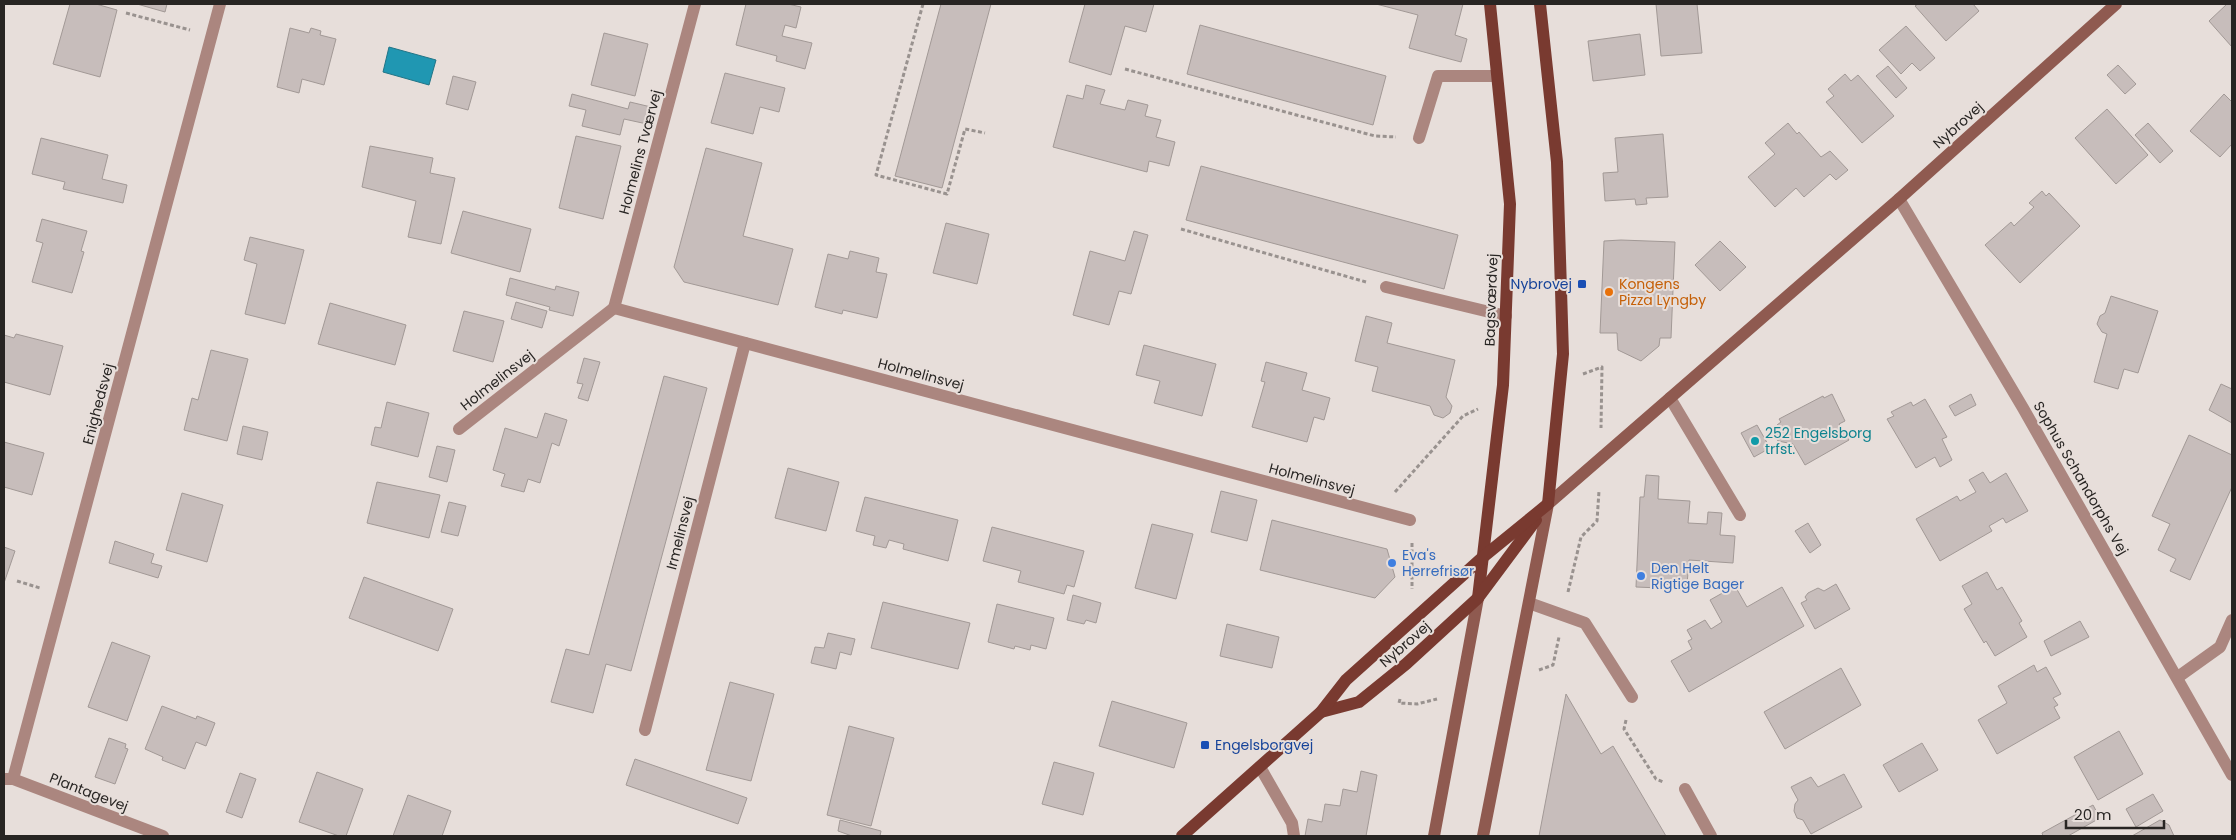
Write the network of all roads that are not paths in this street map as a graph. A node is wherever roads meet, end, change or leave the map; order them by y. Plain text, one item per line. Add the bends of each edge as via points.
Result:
1 (220, 4) edge
2 (695, 4) edge
3 (1490, 4) edge
4 (1540, 4) edge
5 (2116, 4) edge
6 (1497, 76) junction
7 (1419, 138) road end
8 (1899, 199) junction
9 (1386, 287) road end
10 (614, 308) junction
11 (1506, 316) junction
12 (745, 343) junction
13 (1670, 398) junction
14 (459, 429) dead end
15 (1548, 504) junction
16 (1740, 515) dead end
17 (1410, 520) dead end
18 (1483, 557) junction
19 (1478, 598) junction
20 (1529, 603) junction
21 (2232, 620) edge
22 (2178, 677) junction
23 (1632, 697) road end
24 (1320, 712) junction
25 (645, 730) dead end
26 (1260, 767) junction
27 (2232, 775) edge
28 (8, 779) edge
29 (1685, 789) road end
30 (163, 836) edge
31 (1182, 836) edge
32 (1294, 836) edge
33 (1434, 836) edge
34 (1483, 836) edge
35 (1711, 836) edge

1 - 28 street, Enighedsvej
2 - 10 street, Holmelins Tværvej
3 - 6 main road, Bagsværdvej
4 - 15 main road via 1557,162 1563,354
5 - 8 street, Nybrovej
6 - 7 street via 1438,76
6 - 11 main road, Bagsværdvej via 1510,204
8 - 13 street, Nybrovej
8 - 22 street, Sophus Schandorphs Vej
9 - 11 street
10 - 12 street, Holmelinsvej
10 - 14 street, Holmelinsvej
11 - 18 main road, Bagsværdvej via 1503,385
12 - 17 street, Holmelinsvej
12 - 25 street, Irmelinsvej
13 - 15 street, Nybrovej
13 - 16 street
15 - 18 main road, Nybrovej
15 - 19 main road, Nybrovej
15 - 20 street
18 - 19 main road, Bagsværdvej
18 - 24 main road, Nybrovej via 1346,680
19 - 24 main road, Nybrovej via 1359,702
19 - 33 street
20 - 23 street via 1585,622
20 - 34 street
21 - 22 street via 2220,647
22 - 27 street, Sophus Schandorphs Vej
24 - 26 main road, Nybrovej
26 - 31 main road, Nybrovej
26 - 32 street via 1292,823
28 - 30 street, Plantagevej
29 - 35 street

